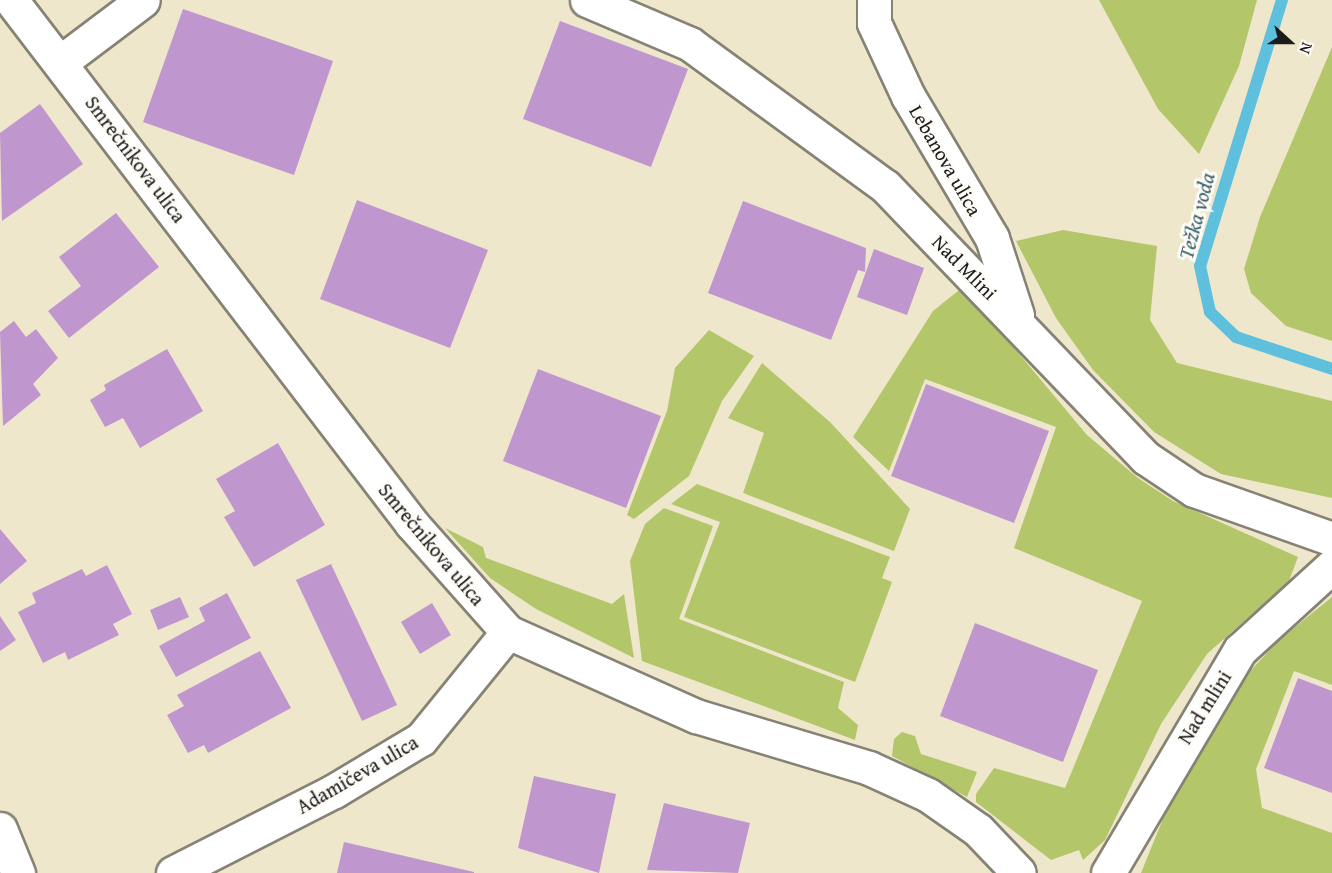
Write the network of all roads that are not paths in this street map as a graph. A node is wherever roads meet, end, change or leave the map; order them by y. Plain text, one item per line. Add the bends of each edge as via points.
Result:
1 (11, 0) edge
2 (143, 0) edge
3 (587, 0) edge
4 (874, 0) edge
5 (62, 61) junction
6 (1020, 321) junction
7 (1332, 538) edge
8 (1332, 566) edge
9 (508, 632) junction
10 (0, 829) edge
11 (18, 873) edge
12 (173, 873) edge
13 (1019, 873) edge
14 (1108, 873) edge

1 - 5 street, Smrečnikova ulica
2 - 5 street
3 - 6 street, Nad Mlini via 690,44 885,186
4 - 6 street, Lebanova ulica via 874,23 908,96 992,238
5 - 9 street, Smrečnikova ulica via 412,524
6 - 7 street, Nad Mlini via 1146,458 1194,490
8 - 14 street, Nad mlini via 1240,650
9 - 12 street, Adamičeva ulica via 421,739 334,791
9 - 13 street, Smrečnikova ulica via 696,716 869,768 918,791 978,830
10 - 11 street

